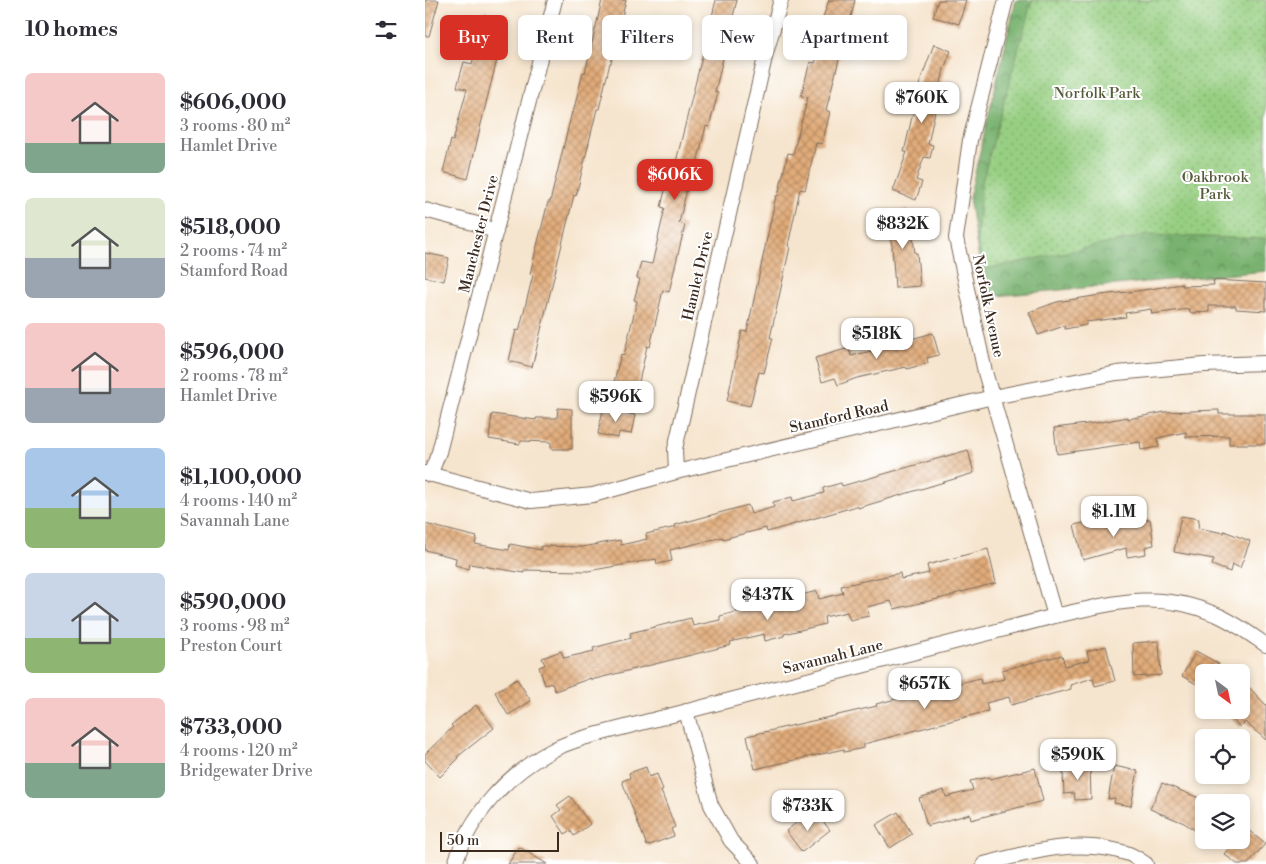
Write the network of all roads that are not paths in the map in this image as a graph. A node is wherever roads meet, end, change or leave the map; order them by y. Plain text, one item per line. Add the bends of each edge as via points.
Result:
1 (555, 0) edge
2 (781, 0) edge
3 (1006, 0) edge
4 (425, 210) edge
5 (496, 232) junction
6 (1266, 364) edge
7 (993, 397) junction
8 (676, 472) junction
9 (428, 474) edge
10 (1055, 616) junction
11 (1266, 645) edge
12 (686, 711) junction
13 (455, 864) edge
14 (753, 864) edge
15 (984, 864) edge
16 (1146, 864) edge

1 - 5 street, Manchester Drive
2 - 8 street, Hamlet Drive via 675,449
3 - 7 street, Norfolk Avenue via 970,140 956,238
4 - 5 street
5 - 9 street, Manchester Drive via 439,452
6 - 7 street, Stamford Road via 1204,365 1117,373
7 - 8 street, Stamford Road
7 - 10 street, Norfolk Avenue
8 - 9 street, Stamford Road via 593,496 531,501
10 - 11 street, Savannah Lane via 1149,599 1181,603 1218,615
10 - 12 street, Savannah Lane
12 - 13 street, Savannah Lane via 583,738 552,750 523,769 497,791 472,824
12 - 14 street via 711,805 731,841
15 - 16 street via 1045,849 1075,846 1127,853

